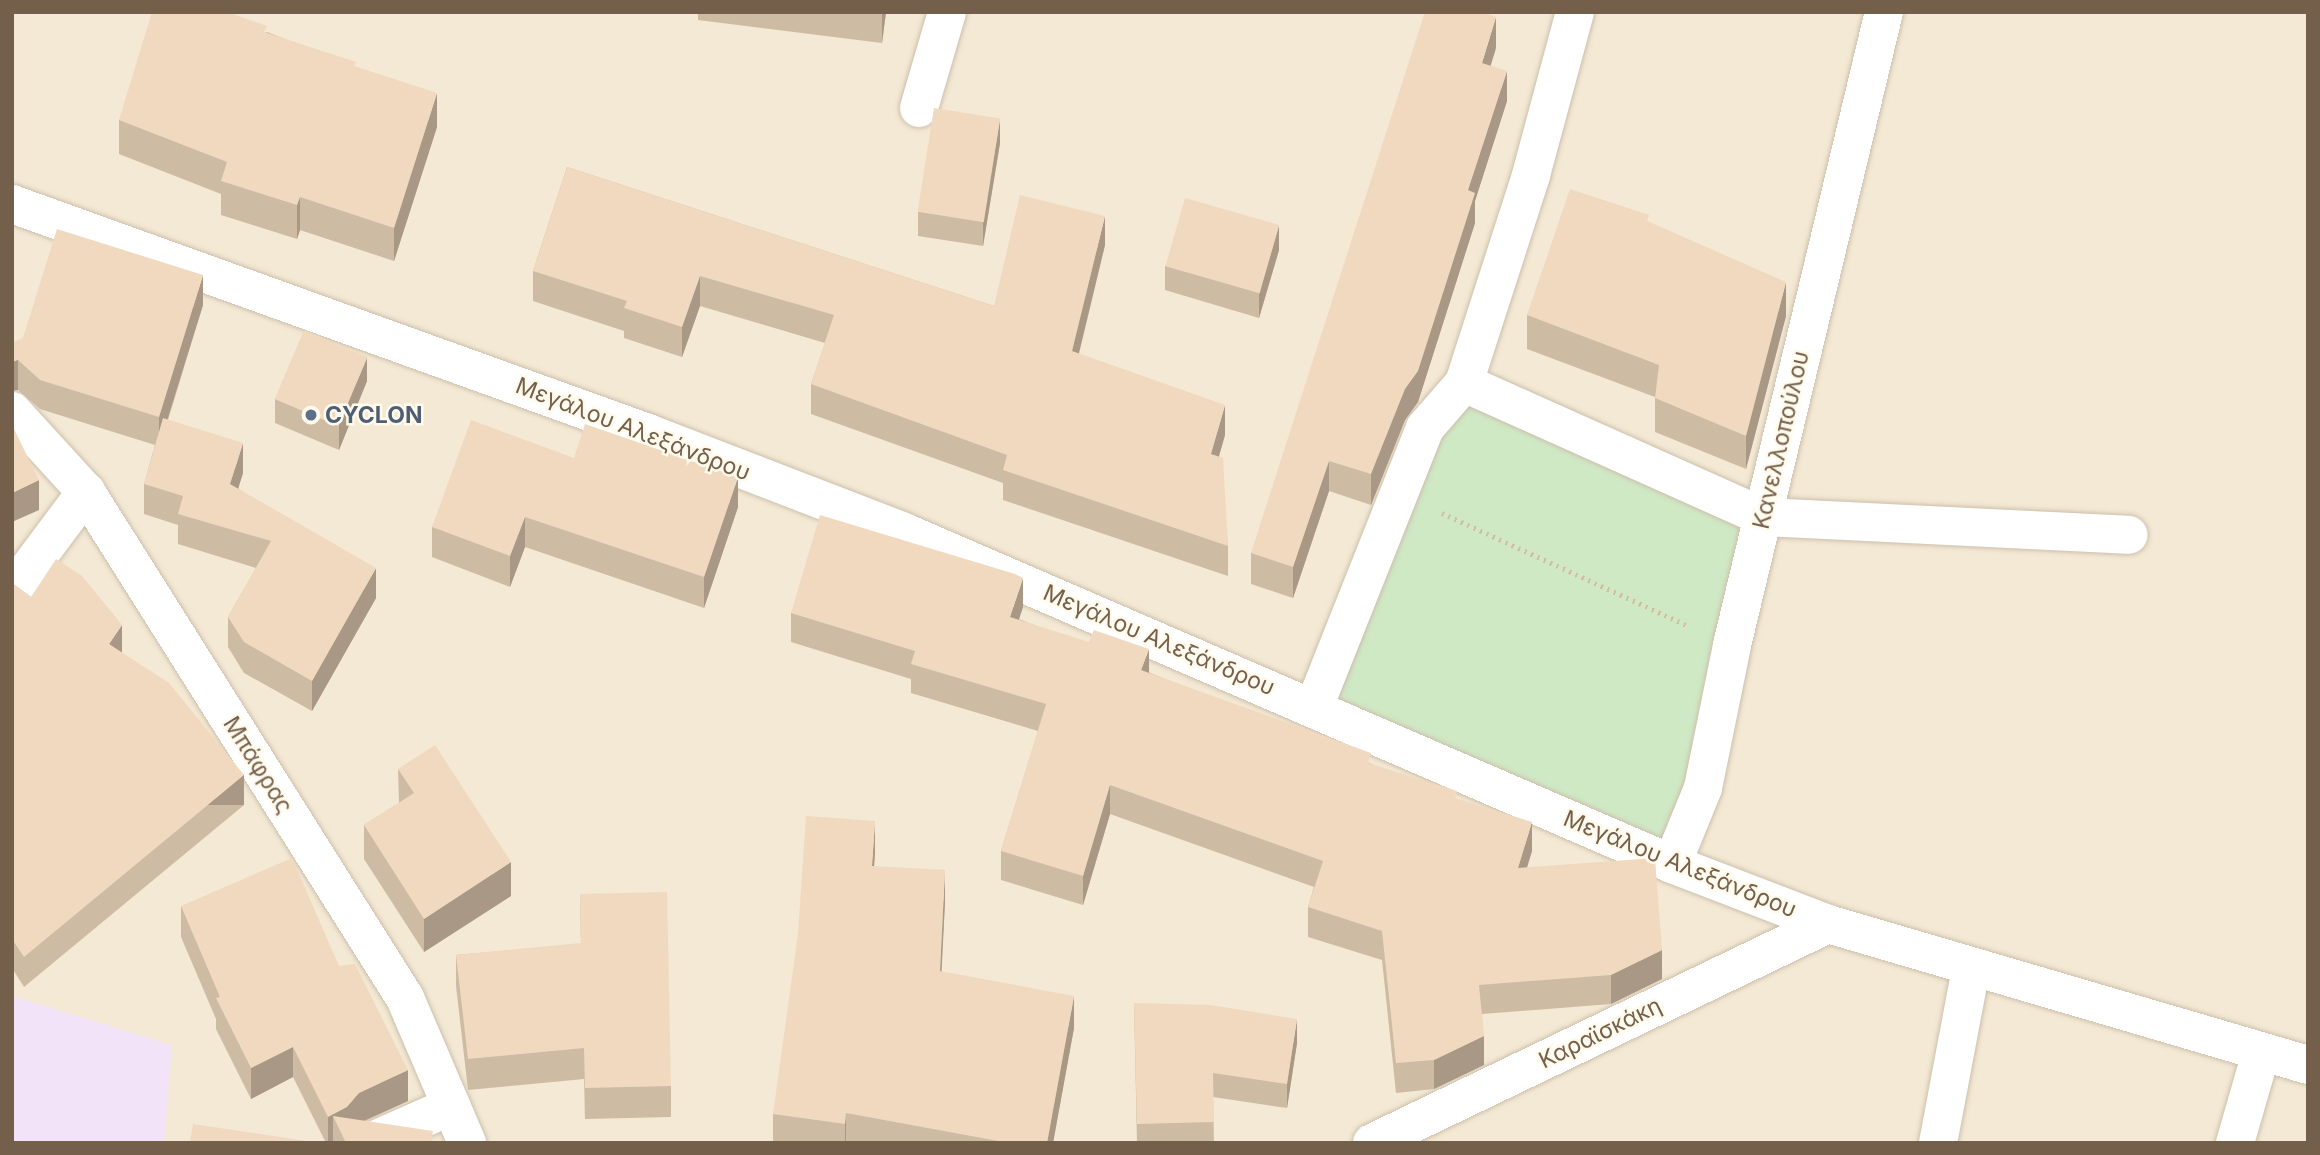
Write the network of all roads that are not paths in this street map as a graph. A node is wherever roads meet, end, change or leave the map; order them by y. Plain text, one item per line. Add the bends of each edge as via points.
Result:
1 (947, 12) edge
2 (1575, 12) edge
3 (1884, 12) edge
4 (919, 108) dead end
5 (12, 204) edge
6 (1464, 383) junction
7 (12, 411) edge
8 (86, 492) junction
9 (1763, 517) junction
10 (2129, 535) dead end
11 (12, 591) edge
12 (1314, 707) junction
13 (1672, 864) junction
14 (1828, 924) junction
15 (1970, 968) junction
16 (2261, 1053) junction
17 (2308, 1065) edge
18 (451, 1106) junction
19 (368, 1143) edge
20 (467, 1143) edge
21 (1372, 1143) edge
22 (1938, 1143) edge
23 (2235, 1143) edge

1 - 4 street
2 - 6 street via 1531,175
3 - 9 street, Κανελλοπούλου
5 - 12 street, Μεγάλου Αλεξάνδρου via 648,433 1005,573
6 - 9 street
6 - 12 street via 1425,428
7 - 8 street, Μπάφρας
8 - 11 street
8 - 18 street, Μπάφρας via 405,998
9 - 10 street
9 - 13 street, Κανελλοπούλου via 1703,788
12 - 13 street, Μεγάλου Αλεξάνδρου
13 - 14 street, Μεγάλου Αλεξάνδρου
14 - 15 street, Μεγάλου Αλεξάνδρου
14 - 21 street, Καραϊσκάκη
15 - 16 street, Μεγάλου Αλεξάνδρου
15 - 22 street
16 - 17 street, Μεγάλου Αλεξάνδρου
16 - 23 street
18 - 19 street
18 - 20 street, Μπάφρας

